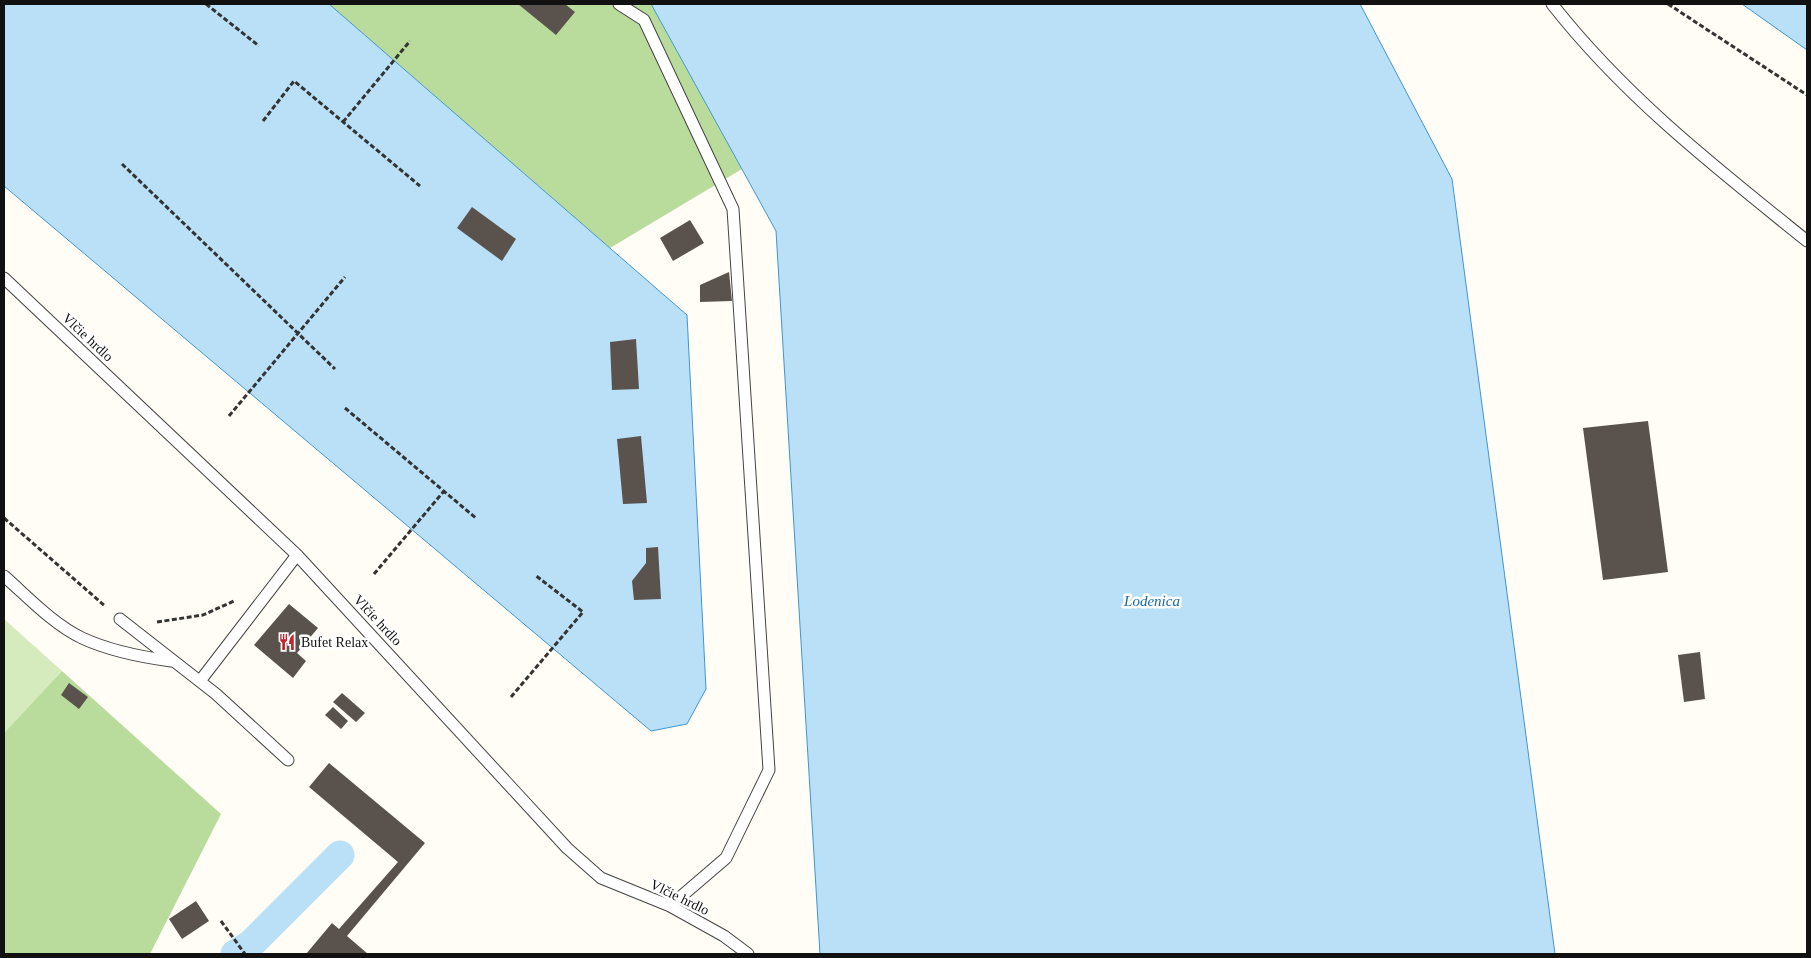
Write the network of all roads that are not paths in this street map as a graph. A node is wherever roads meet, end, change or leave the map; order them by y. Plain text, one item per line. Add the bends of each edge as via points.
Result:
1 (619, 4) edge
2 (1552, 4) edge
3 (1807, 241) edge
4 (4, 278) edge
5 (297, 555) junction
6 (4, 576) edge
7 (120, 619) road end
8 (173, 661) junction
9 (200, 681) junction
10 (288, 760) dead end
11 (670, 906) junction
12 (748, 954) edge

1 - 11 lane via 644,20 733,209 769,770 726,858
2 - 3 lane via 1573,31 1647,109
4 - 5 lane, Vlčie hrdlo
5 - 9 lane
5 - 11 lane, Vlčie hrdlo via 567,848 601,878
6 - 8 lane via 54,619 81,637 133,655
7 - 8 lane
8 - 9 lane
9 - 10 lane
11 - 12 lane, Vlčie hrdlo via 724,936

